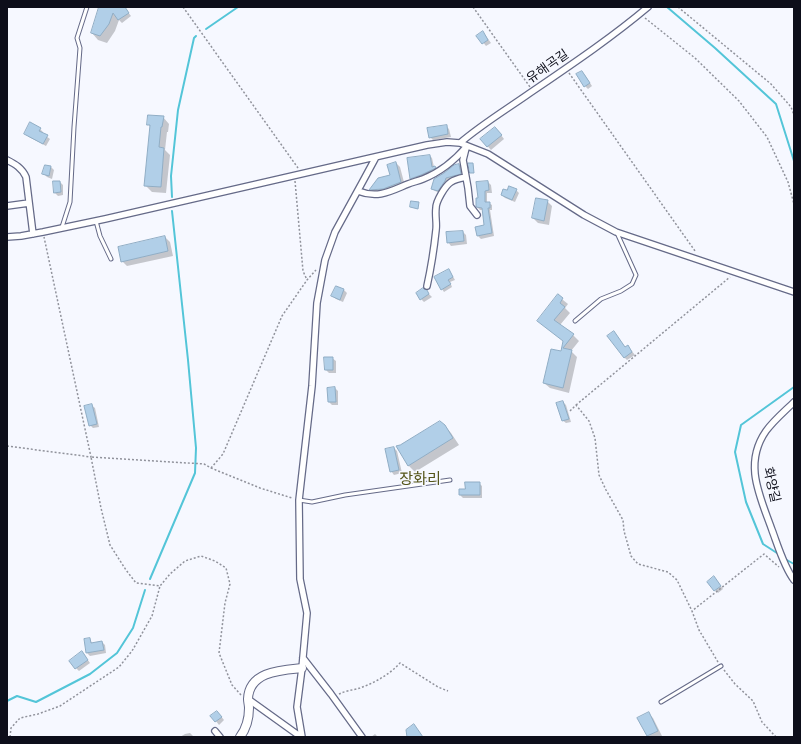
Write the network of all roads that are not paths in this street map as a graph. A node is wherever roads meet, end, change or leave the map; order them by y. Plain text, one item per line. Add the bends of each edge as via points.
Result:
1 (87, 7) edge
2 (648, 7) edge
3 (460, 143) junction
4 (467, 146) junction
5 (376, 157) junction
6 (7, 160) edge
7 (466, 177) junction
8 (358, 191) junction
9 (29, 203) junction
10 (7, 206) edge
11 (477, 215) dead end
12 (96, 221) junction
13 (61, 228) junction
14 (616, 232) junction
15 (33, 234) junction
16 (7, 237) edge
17 (111, 259) dead end
18 (427, 286) dead end
19 (794, 292) edge
20 (575, 321) dead end
21 (794, 402) edge
22 (450, 480) dead end
23 (299, 500) junction
24 (794, 580) edge
25 (303, 658) junction
26 (721, 666) road end
27 (302, 668) junction
28 (248, 699) junction
29 (662, 702) dead end
30 (215, 731) dead end
31 (220, 737) edge
32 (240, 737) edge
33 (302, 737) edge
34 (362, 737) edge

1 - 13 lane via 77,38 80,48 70,202
2 - 3 street, 유해곡길
3 - 4 street
3 - 5 street via 427,145
4 - 7 street via 463,160
4 - 8 street via 441,170 421,180 386,193
4 - 14 street via 488,154 584,215
5 - 8 street
5 - 12 street
6 - 9 street via 20,167 25,174
7 - 11 street via 470,206
7 - 18 street via 450,183 437,203 436,229
8 - 23 street via 335,232 325,260 317,303 312,386
9 - 10 street
9 - 15 street
12 - 13 street
12 - 17 lane
13 - 15 street
14 - 19 street
14 - 20 lane via 636,275 632,284 601,299
15 - 16 street
21 - 24 street, 화양길 via 767,430 757,448 754,468 760,499 787,569
22 - 23 lane via 312,502
23 - 25 street via 300,579 307,613
25 - 27 street
25 - 34 street
26 - 29 lane
27 - 28 street via 264,675 252,686
27 - 33 street via 297,707
28 - 32 street via 247,724
28 - 33 street
30 - 31 street

